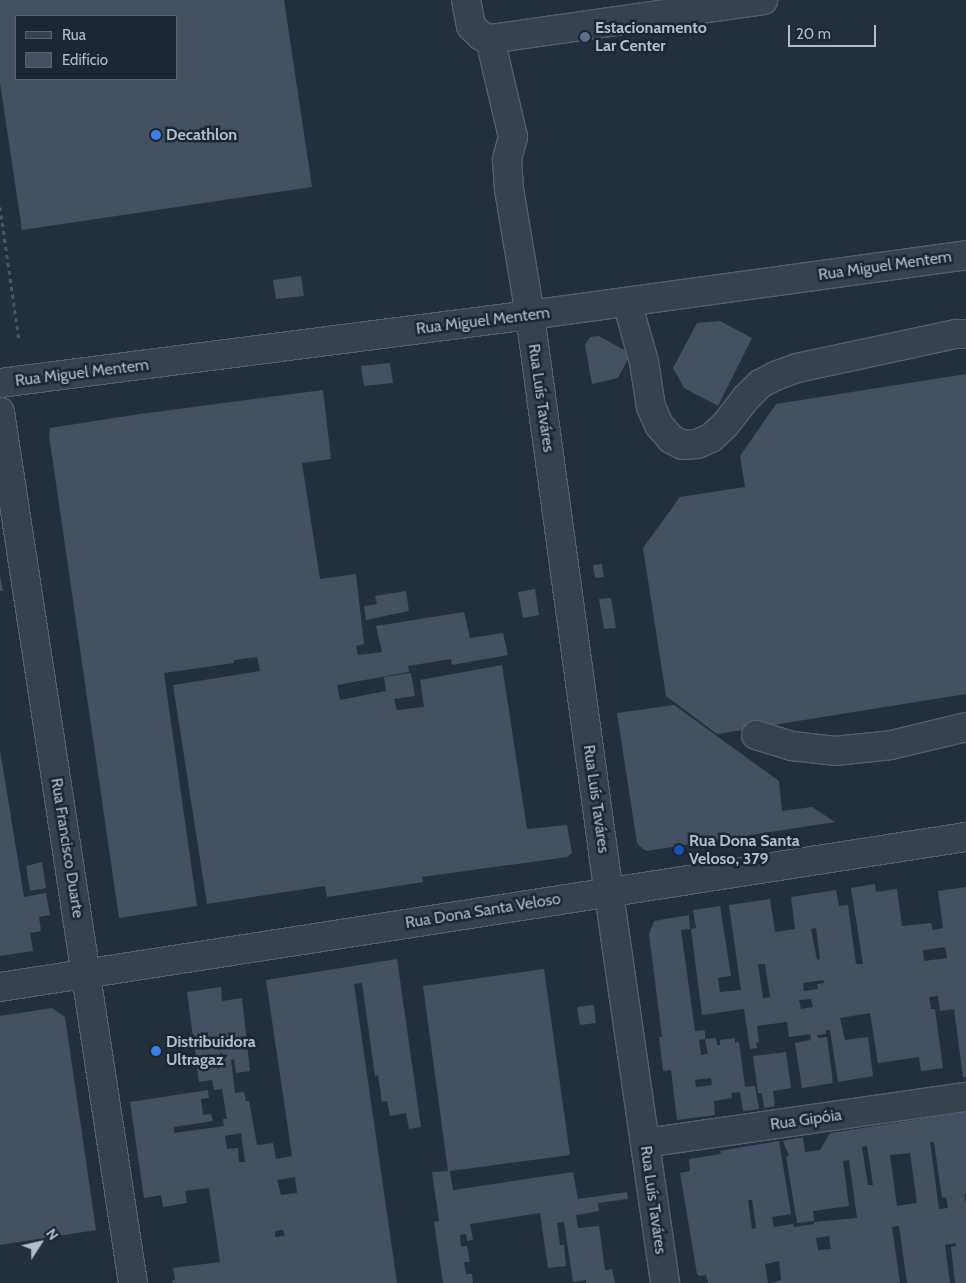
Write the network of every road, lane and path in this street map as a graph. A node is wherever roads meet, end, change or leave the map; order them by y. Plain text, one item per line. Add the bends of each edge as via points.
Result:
1 (466, 0) edge
2 (763, 0) edge
3 (490, 39) junction
4 (0, 207) edge
5 (966, 255) edge
6 (627, 302) junction
7 (530, 315) junction
8 (966, 334) edge
9 (19, 341) dead end
10 (0, 383) edge
11 (0, 412) edge
12 (966, 728) edge
13 (756, 735) dead end
14 (966, 837) edge
15 (609, 892) junction
16 (86, 974) junction
17 (0, 987) edge
18 (966, 1097) edge
19 (645, 1142) junction
20 (133, 1283) edge
21 (666, 1283) edge

1 - 3 street via 471,26 481,36
2 - 3 street
3 - 7 street, Rua Luís Taváres via 513,137 507,160 509,189
4 - 9 path
5 - 6 street, Rua Miguel Mentem
6 - 7 street, Rua Miguel Mentem
6 - 8 street via 644,362 651,408 659,426 671,439 684,445 711,438 746,398 775,376 796,368
7 - 10 street, Rua Miguel Mentem
7 - 15 street, Rua Luís Taváres
11 - 16 street, Rua Francisco Duarte
12 - 13 street via 891,745 835,751 792,746
14 - 15 street, Rua Dona Santa Veloso
15 - 16 street, Rua Dona Santa Veloso
15 - 19 street, Rua Luís Taváres
16 - 17 street, Rua Dona Santa Veloso
16 - 20 street, Rua Francisco Duarte
18 - 19 street, Rua Gipóia
19 - 21 street, Rua Luís Taváres

